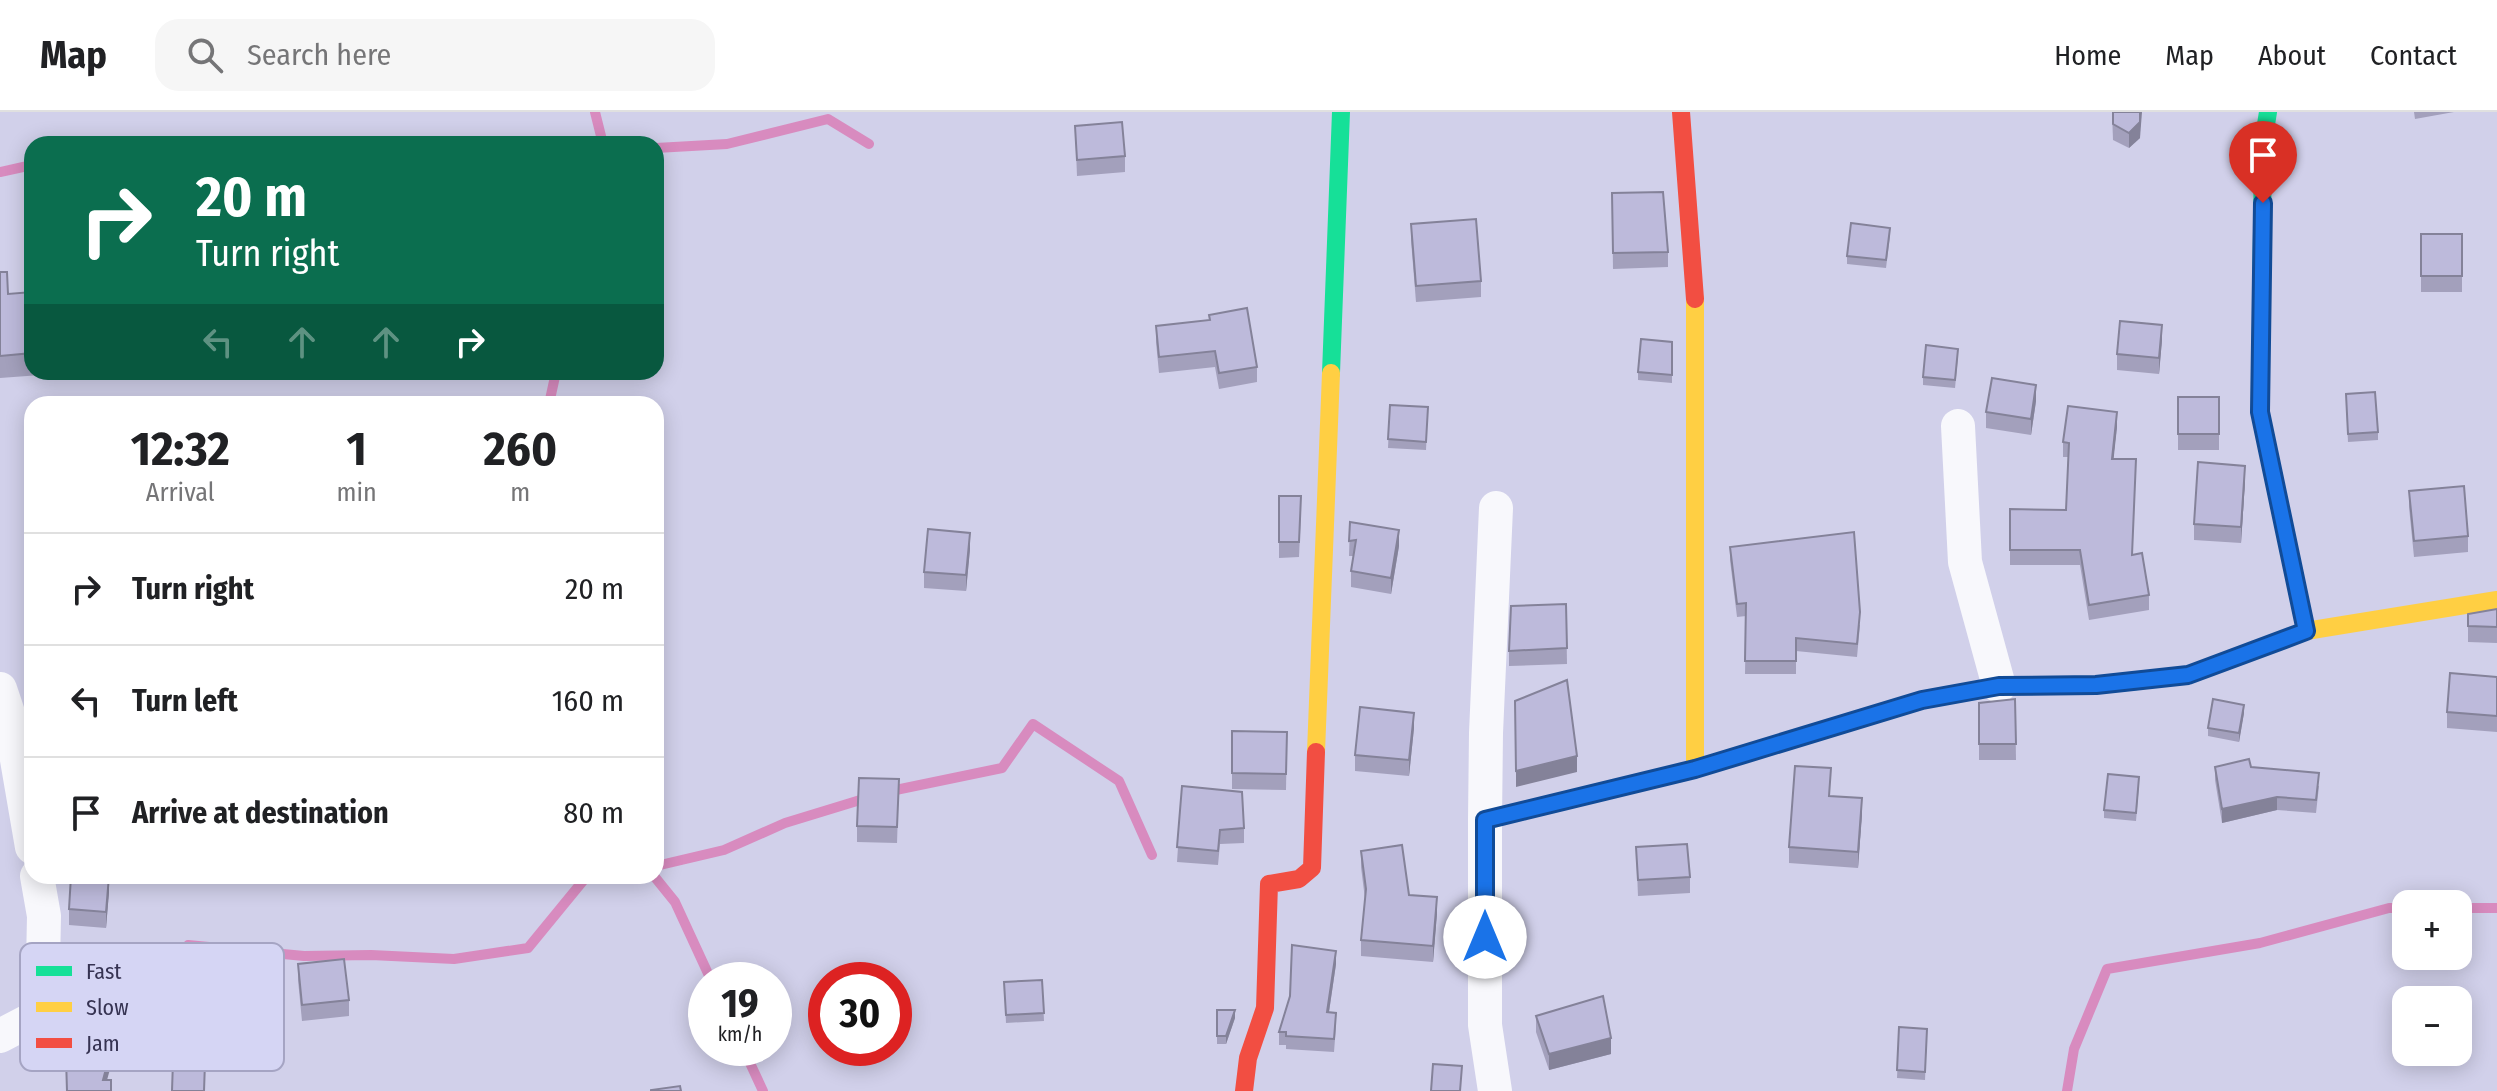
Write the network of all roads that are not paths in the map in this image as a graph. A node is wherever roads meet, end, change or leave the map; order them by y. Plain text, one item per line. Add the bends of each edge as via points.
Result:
1 (1341, 112) edge
2 (1681, 112) edge
3 (2268, 112) edge
4 (1958, 426) dead end
5 (1496, 508) dead end
6 (2497, 600) edge
7 (2306, 631) junction
8 (1999, 686) junction
9 (0, 689) edge
10 (1695, 769) junction
11 (24, 800) edge
12 (1485, 820) junction
13 (38, 884) edge
14 (43, 943) edge
15 (20, 1026) edge
16 (0, 1036) edge
17 (1244, 1091) edge
18 (1495, 1091) edge

1 - 17 street via 1312,868 1295,881 1269,884 1265,1008 1248,1058
2 - 10 street via 1697,323
3 - 7 street via 2263,143 2260,412
4 - 8 street via 1965,562
5 - 12 street
6 - 7 street
7 - 8 street via 2188,675 2096,685
8 - 10 street via 1888,708
9 - 11 street
10 - 12 street
12 - 18 street via 1485,1025
13 - 14 street
15 - 16 street

